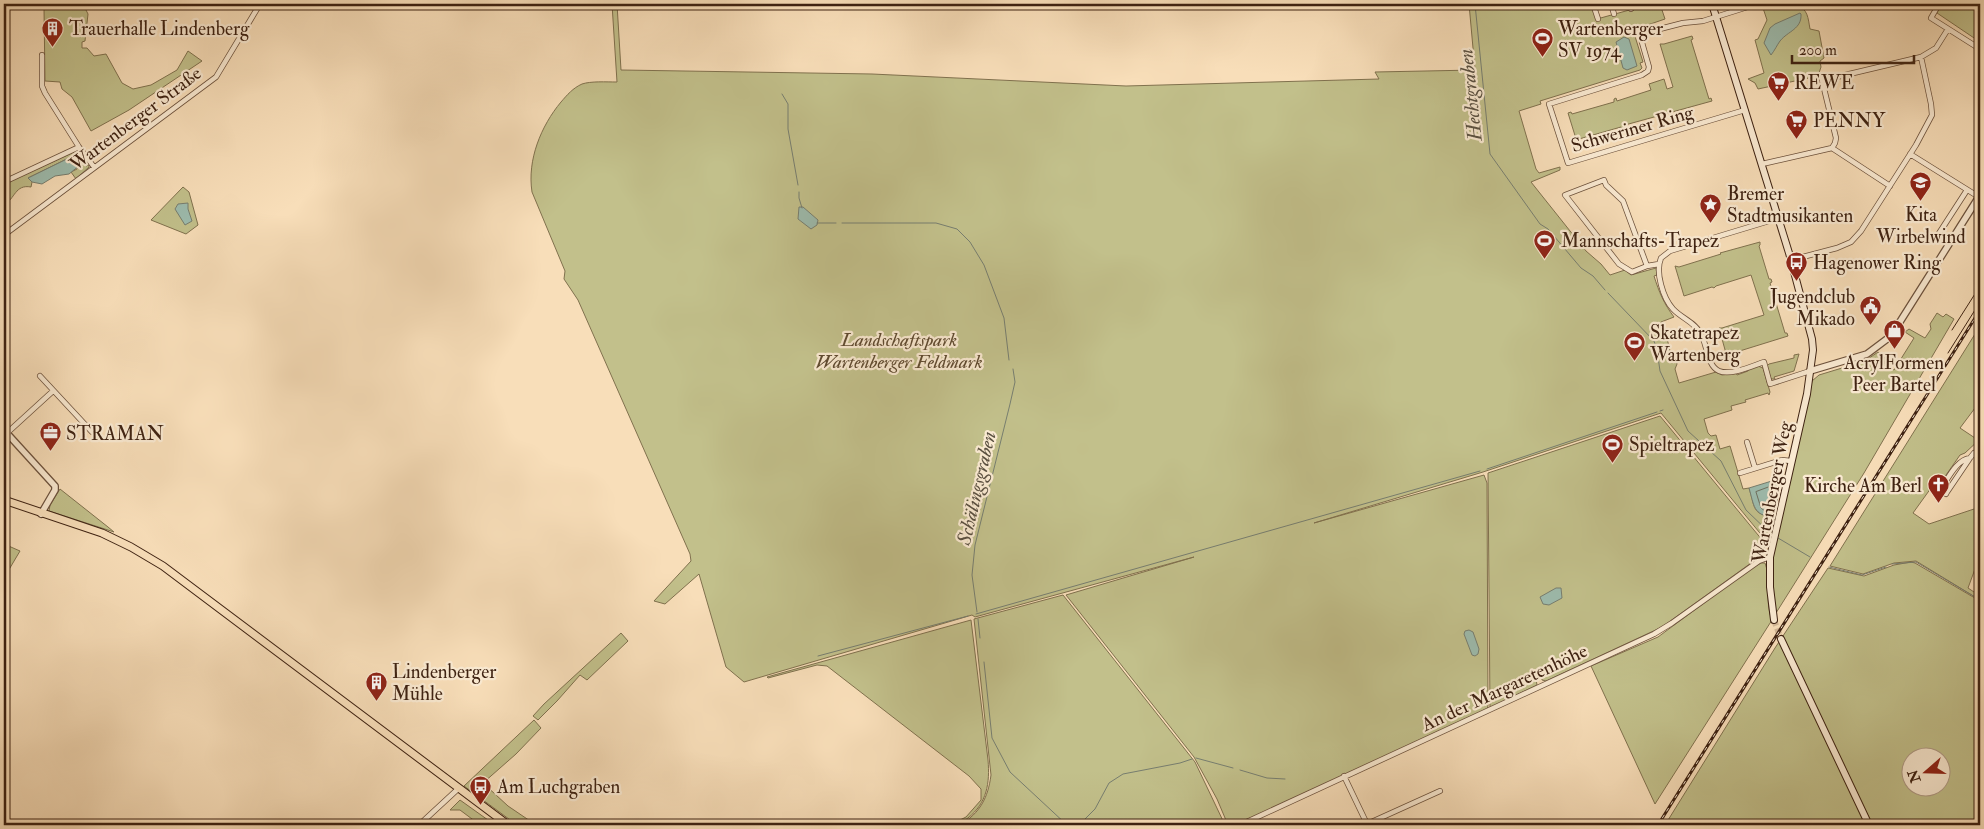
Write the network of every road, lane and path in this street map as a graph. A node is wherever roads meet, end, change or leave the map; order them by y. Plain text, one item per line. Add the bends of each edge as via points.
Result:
1 (260, 4) edge
2 (1593, 4) edge
3 (1611, 4) edge
4 (1629, 4) edge
5 (1712, 4) edge
6 (1757, 4) edge
7 (1940, 4) edge
8 (1631, 9) dead end
9 (1614, 14) dead end
10 (1717, 17) junction
11 (1598, 19) dead end
12 (1948, 29) junction
13 (1980, 49) edge
14 (42, 54) dead end
15 (1921, 57) junction
16 (1745, 110) junction
17 (78, 147) junction
18 (1832, 148) junction
19 (1910, 154) junction
20 (1762, 164) junction
21 (94, 168) junction
22 (4, 182) edge
23 (1890, 186) junction
24 (1967, 190) junction
25 (1980, 196) edge
26 (1778, 218) junction
27 (4, 235) edge
28 (1934, 241) dead end
29 (1791, 260) junction
30 (1659, 264) junction
31 (1647, 266) junction
32 (1810, 371) junction
33 (40, 376) dead end
34 (53, 390) junction
35 (5, 431) edge
36 (92, 432) dead end
37 (1747, 442) dead end
38 (1980, 450) edge
39 (1970, 458) junction
40 (1791, 461) junction
41 (1755, 468) junction
42 (1740, 473) dead end
43 (4, 500) edge
44 (41, 514) junction
45 (1770, 557) junction
46 (1774, 620) tunnel mouth
47 (1781, 639) tunnel mouth
48 (1344, 776) junction
49 (459, 788) junction
50 (1440, 791) dead end
51 (1367, 824) edge
52 (419, 825) edge
53 (508, 825) edge
54 (1240, 825) edge
55 (1869, 825) edge

1 - 21 street, Wartenberger Straße via 216,77
2 - 11 street
3 - 9 street
4 - 8 street
5 - 10 main road, Wartenberger Weg
6 - 10 street
7 - 12 street via 1931,18
10 - 16 main road, Wartenberger Weg
10 - 16 street, Schweriner Ring via 1644,33 1641,38 1648,71 1549,104 1568,163
12 - 13 street
12 - 15 street via 1936,48
14 - 17 street via 42,86
15 - 18 street via 1823,78 1836,138
15 - 19 street via 1932,111
16 - 20 main road, Wartenberger Weg
17 - 21 street
17 - 22 street
18 - 20 street
18 - 23 street
19 - 23 street
19 - 24 street
20 - 26 main road, Wartenberger Weg
21 - 27 street, Wartenberger Straße
23 - 29 street via 1851,242
24 - 25 street
24 - 28 street
25 - 32 street via 1891,336 1867,354
26 - 29 main road, Wartenberger Weg
26 - 30 street via 1670,251
29 - 32 main road, Wartenberger Weg via 1811,332
30 - 31 street
30 - 32 street via 1668,301 1701,334 1712,365 1718,371 1730,372 1764,362 1770,384
31 - 31 street via 1632,272 1619,264 1565,195 1604,180 1623,201
32 - 40 main road, Wartenberger Weg
33 - 34 street
34 - 35 street
34 - 36 street
35 - 44 street via 55,486
37 - 41 street
38 - 39 street
39 - 39 street via 1946,494 1940,490 1961,461
40 - 41 street via 1782,460
40 - 45 main road, Wartenberger Weg
41 - 42 street
43 - 44 main road
44 - 49 main road via 102,533 163,566
45 - 46 main road, Wartenberger Weg
45 - 48 street, An der Margaretenhöhe via 1759,560 1654,634
47 - 55 main road
48 - 51 street
48 - 54 street, An der Margaretenhöhe
49 - 52 street
49 - 53 main road
50 - 51 street

